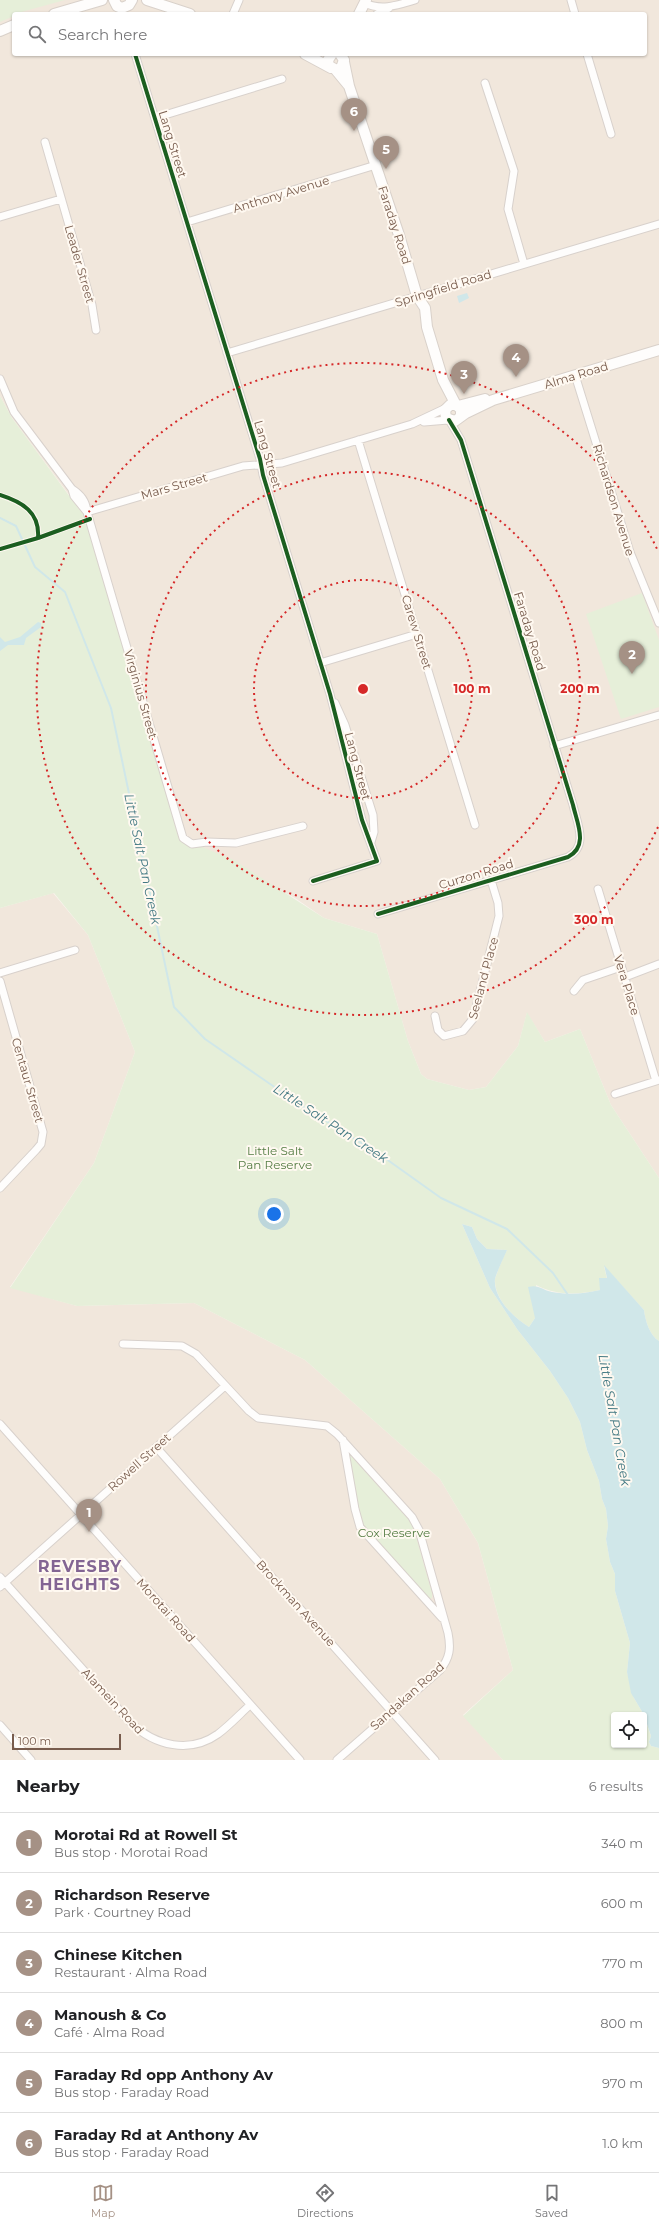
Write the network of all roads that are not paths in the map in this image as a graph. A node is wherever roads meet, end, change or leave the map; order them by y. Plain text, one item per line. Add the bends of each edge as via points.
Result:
1 (142, 0) edge
2 (146, 0) edge
3 (239, 0) edge
4 (415, 0) edge
5 (571, 0) edge
6 (101, 1) edge
7 (365, 1) edge
8 (123, 6) edge
9 (390, 8) junction
10 (61, 12) edge
11 (184, 12) edge
12 (234, 12) edge
13 (362, 12) edge
14 (381, 12) edge
15 (574, 12) edge
16 (136, 56) edge
17 (310, 56) edge
18 (330, 56) edge
19 (588, 56) edge
20 (343, 58) edge
21 (333, 69) junction
22 (282, 79) dead end
23 (485, 83) dead end
24 (349, 86) junction
25 (155, 118) junction
26 (611, 134) dead end
27 (45, 142) dead end
28 (376, 165) junction
29 (61, 199) junction
30 (0, 217) edge
31 (187, 222) junction
32 (659, 224) edge
33 (524, 264) junction
34 (417, 296) junction
35 (96, 330) dead end
36 (659, 350) edge
37 (227, 353) junction
38 (575, 375) junction
39 (0, 379) edge
40 (493, 400) junction
41 (452, 406) junction
42 (460, 417) junction
43 (449, 420) junction
44 (412, 424) junction
45 (358, 440) junction
46 (461, 440) junction
47 (261, 465) junction
48 (87, 512) junction
49 (659, 623) edge
50 (417, 634) junction
51 (320, 663) junction
52 (330, 694) junction
53 (659, 715) edge
54 (554, 746) junction
55 (475, 825) dead end
56 (303, 826) dead end
57 (371, 842) junction
58 (577, 851) joint
59 (491, 880) junction
60 (313, 881) dead end
61 (598, 889) dead end
62 (378, 914) dead end
63 (75, 950) dead end
64 (659, 964) edge
65 (621, 967) junction
66 (0, 973) edge
67 (624, 977) junction
68 (0, 981) edge
69 (574, 991) dead end
70 (434, 1016) dead end
71 (658, 1081) edge
72 (615, 1094) dead end
73 (0, 1188) edge
74 (123, 1344) dead end
75 (225, 1386) junction
76 (0, 1424) edge
77 (343, 1440) junction
78 (156, 1447) junction
79 (80, 1515) junction
80 (2, 1582) edge
81 (444, 1620) junction
82 (250, 1705) junction
83 (393, 1712) junction
84 (0, 1725) edge
85 (31, 1760) edge
86 (300, 1760) edge
87 (337, 1760) edge
88 (435, 1760) edge

1 - 8 main road
2 - 11 main road
3 - 12 street
4 - 9 street
5 - 15 street
6 - 8 main road
6 - 10 main road
7 - 9 street via 375,7
7 - 13 main road
9 - 14 street
16 - 25 street, Lang Street
17 - 21 main road
18 - 21 main road via 328,60
19 - 26 street
20 - 21 main road via 342,67
20 - 24 main road, Faraday Road
21 - 24 main road, Faraday Road
22 - 25 street
23 - 33 street via 514,171 508,209
24 - 28 main road, Faraday Road
25 - 31 street, Lang Street
27 - 29 street, Leader Street
28 - 31 street, Anthony Avenue
28 - 34 main road, Faraday Road
29 - 30 street
29 - 35 street, Leader Street via 92,306
31 - 37 street, Lang Street
32 - 33 street, Springfield Road
33 - 34 street, Springfield Road
34 - 37 street, Springfield Road
34 - 41 main road, Faraday Road via 416,304 427,327 443,380 442,387
36 - 38 main road, Alma Road
37 - 47 street, Lang Street
38 - 40 main road, Alma Road
38 - 49 street, Richardson Avenue via 630,552
39 - 48 street, Virginius Street via 14,412
40 - 41 main road, Alma Road via 485,399
40 - 42 main road, Alma Road
41 - 42 main road via 461,411
41 - 43 main road via 445,416
41 - 44 street, Alma Road
42 - 43 main road via 455,421
42 - 46 street, Faraday Road
43 - 44 street, Alma Road
43 - 46 street, Faraday Road
44 - 45 street, Alma Road
45 - 47 street, Alma Road via 278,464
45 - 50 street, Carew Street
46 - 54 street, Faraday Road
47 - 48 street, Mars Street via 243,466
47 - 51 street, Lang Street
48 - 56 street, Virginius Street via 183,838 192,844 240,842
50 - 51 street
50 - 55 street, Carew Street
51 - 52 street, Lang Street
52 - 57 street, Lang Street via 355,793
52 - 57 street, Lang Street via 345,725 373,815 374,832
53 - 54 street
54 - 58 street, Faraday Road via 580,834 581,841
57 - 60 street, Lang Street via 377,861
58 - 59 street, Curzon Road via 563,859
59 - 62 street, Curzon Road
59 - 70 street, Seeland Place via 499,916 473,1019 463,1031 444,1036 438,1030
61 - 65 street, Vera Place
63 - 66 street
64 - 67 street
65 - 67 street, Vera Place
65 - 69 street via 582,980
67 - 71 street, Vera Place
68 - 73 street, Centaur Street via 43,1132 41,1144
71 - 72 street
74 - 75 street, Sandakan Road via 187,1348 201,1358
75 - 77 street, Sandakan Road via 258,1418 321,1424 332,1429
75 - 78 street, Rowell Street
76 - 79 street, Morotai Road
77 - 81 street, Sandakan Road via 417,1525
77 - 81 street via 360,1527
78 - 79 street, Rowell Street
78 - 83 street, Brockman Avenue
79 - 80 street, Rowell Street
79 - 82 street, Morotai Road
80 - 82 street, Alamein Road via 131,1723 156,1741 179,1746 199,1743 218,1734
81 - 83 street, Sandakan Road via 450,1650 445,1664
82 - 86 street, Morotai Road
83 - 87 street, Sandakan Road
83 - 88 street, Brockman Avenue
84 - 85 street

